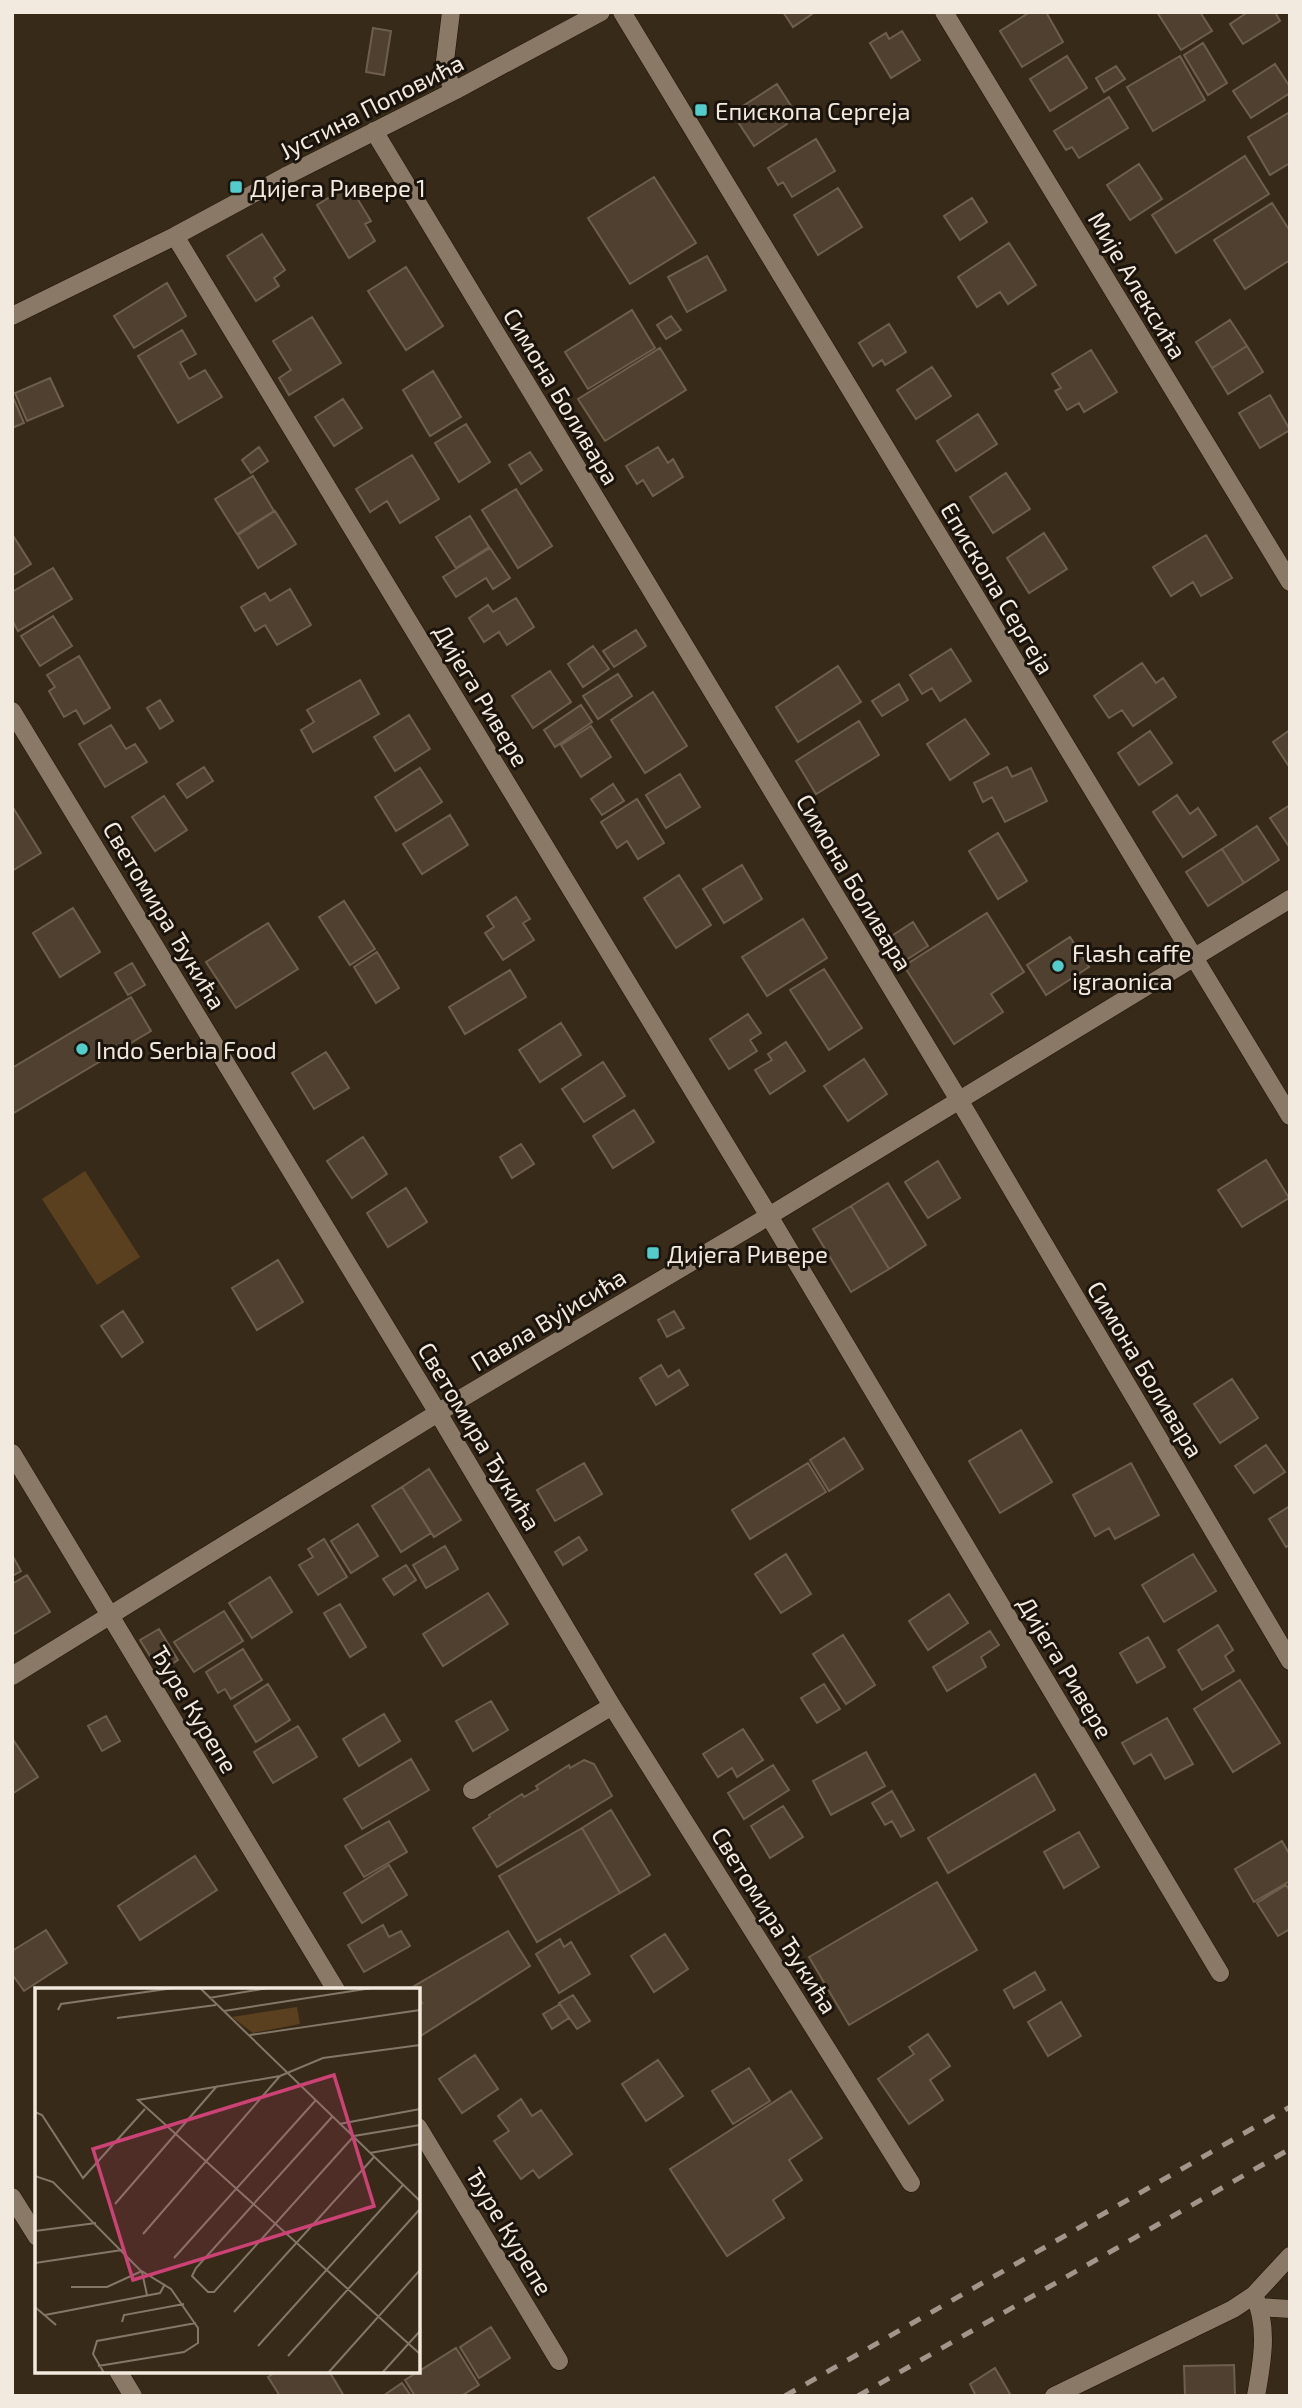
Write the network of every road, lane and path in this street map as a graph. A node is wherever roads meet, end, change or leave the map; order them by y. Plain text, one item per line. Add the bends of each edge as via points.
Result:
1 (451, 12) edge
2 (601, 12) edge
3 (622, 12) edge
4 (944, 12) edge
5 (454, 92) junction
6 (374, 131) junction
7 (175, 236) junction
8 (12, 316) edge
9 (1290, 582) edge
10 (12, 711) edge
11 (1290, 899) edge
12 (1193, 957) junction
13 (959, 1101) junction
14 (1290, 1116) edge
15 (769, 1216) junction
16 (439, 1413) junction
17 (12, 1453) edge
18 (110, 1615) junction
19 (1290, 1661) edge
20 (12, 1676) edge
21 (611, 1706) junction
22 (472, 1790) dead end
23 (1220, 1973) dead end
24 (335, 1988) edge
25 (420, 2130) edge
26 (911, 2183) dead end
27 (12, 2197) edge
28 (35, 2234) edge
29 (1290, 2256) edge
30 (1256, 2301) junction
31 (1290, 2309) edge
32 (559, 2361) dead end
33 (119, 2373) edge
34 (133, 2396) edge
35 (1054, 2396) edge
36 (1256, 2396) edge

1 - 5 street via 444,69
2 - 5 street, Јустина Поповића
3 - 12 street, Епископа Сергеја
4 - 9 street, Мије Алексића
5 - 6 street, Јустина Поповића
6 - 7 street, Јустина Поповића
6 - 13 street, Симона Боливара
7 - 8 street, Јустина Поповића
7 - 15 street, Дијега Ривере
10 - 16 street, Светомира Ђукића
11 - 12 street, Павла Вујисића
12 - 13 street, Павла Вујисића
12 - 14 street, Епископа Сергеја
13 - 15 street, Павла Вујисића
13 - 19 street, Симона Боливара
15 - 16 street, Павла Вујисића
15 - 23 street, Дијега Ривере
16 - 18 street, Павла Вујисића
16 - 21 street, Светомира Ђукића
17 - 18 street, Ђуре Курепе
18 - 20 street, Павла Вујисића
18 - 24 street, Ђуре Курепе
21 - 22 street
21 - 26 street, Светомира Ђукића
25 - 32 street, Ђуре Курепе
27 - 28 street
29 - 30 street
30 - 31 street
30 - 35 street
30 - 36 street via 1263,2343
33 - 34 street

